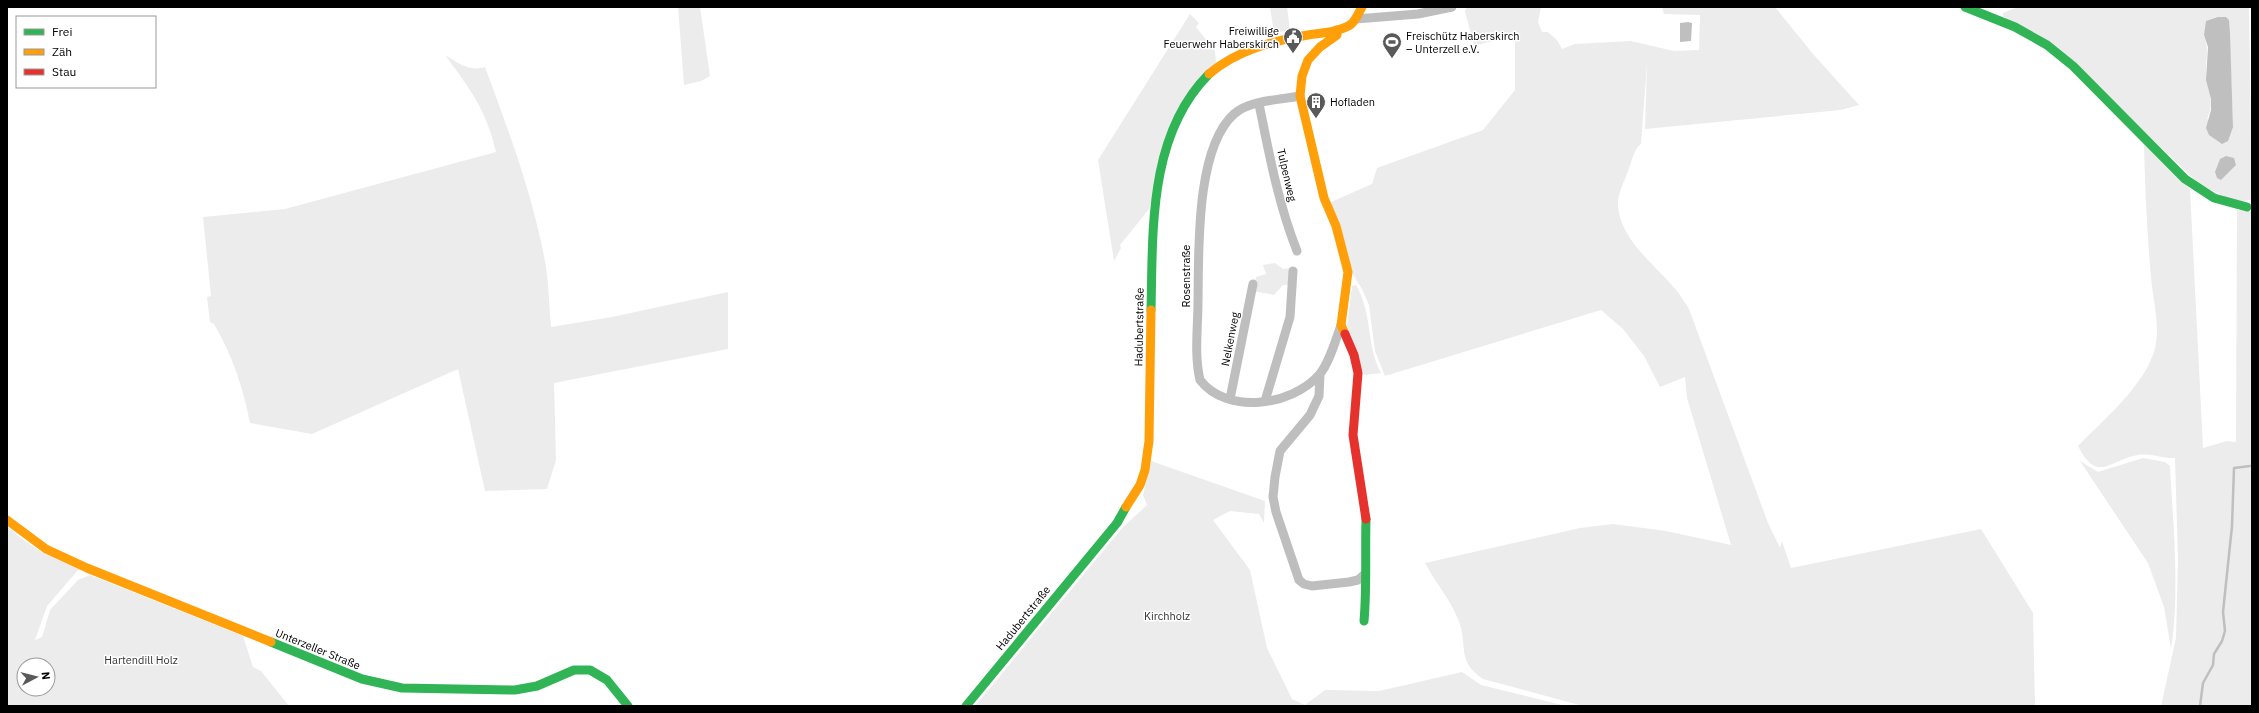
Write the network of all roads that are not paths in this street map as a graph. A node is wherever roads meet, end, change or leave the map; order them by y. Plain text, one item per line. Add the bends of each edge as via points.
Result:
1 (1362, 7) edge
2 (1452, 7) edge
3 (1965, 7) edge
4 (1356, 19) junction
5 (1337, 30) junction
6 (1300, 96) junction
7 (1259, 104) junction
8 (2247, 207) dead end
9 (1297, 251) dead end
10 (1293, 271) dead end
11 (1253, 284) dead end
12 (1341, 325) junction
13 (1320, 374) junction
14 (1230, 400) junction
15 (1265, 401) junction
16 (7, 520) edge
17 (1365, 574) junction
18 (1364, 622) dead end
19 (628, 706) edge
20 (966, 706) edge

1 - 4 street
2 - 4 street via 1418,14
3 - 8 street via 2015,27 2047,45 2073,66 2200,192 2226,204
4 - 5 street, Hadubertstraße via 1347,27
5 - 6 street, Rosenstraße via 1337,35 1308,59 1299,80
5 - 20 street, Hadubertstraße via 1270,44 1244,53 1216,69 1202,81 1190,97 1162,158 1152,210 1149,441 1140,485 1117,523
6 - 7 street, Rosenstraße
6 - 12 street, Rosenstraße via 1324,198 1336,226 1347,265 1348,286
7 - 9 street, Tulpenweg via 1278,192
7 - 14 street, Rosenstraße via 1244,106 1234,114 1216,142 1206,177 1198,234 1199,375 1206,387 1218,396
10 - 15 street via 1290,317
11 - 14 street, Nelkenweg
12 - 13 street, Rosenstraße
12 - 17 street via 1354,355 1358,373 1353,435 1366,517
13 - 15 street, Rosenstraße via 1303,389 1290,396
13 - 17 street, Rosenstraße via 1319,396 1310,415 1280,451 1275,477 1275,508 1300,580 1304,584 1312,586 1349,582 1358,580
14 - 15 street, Rosenstraße
16 - 19 street, Unterzeller Straße via 46,549 87,568 362,679 402,688 514,690 537,686 574,670 590,670 607,680
17 - 18 street via 1367,586

